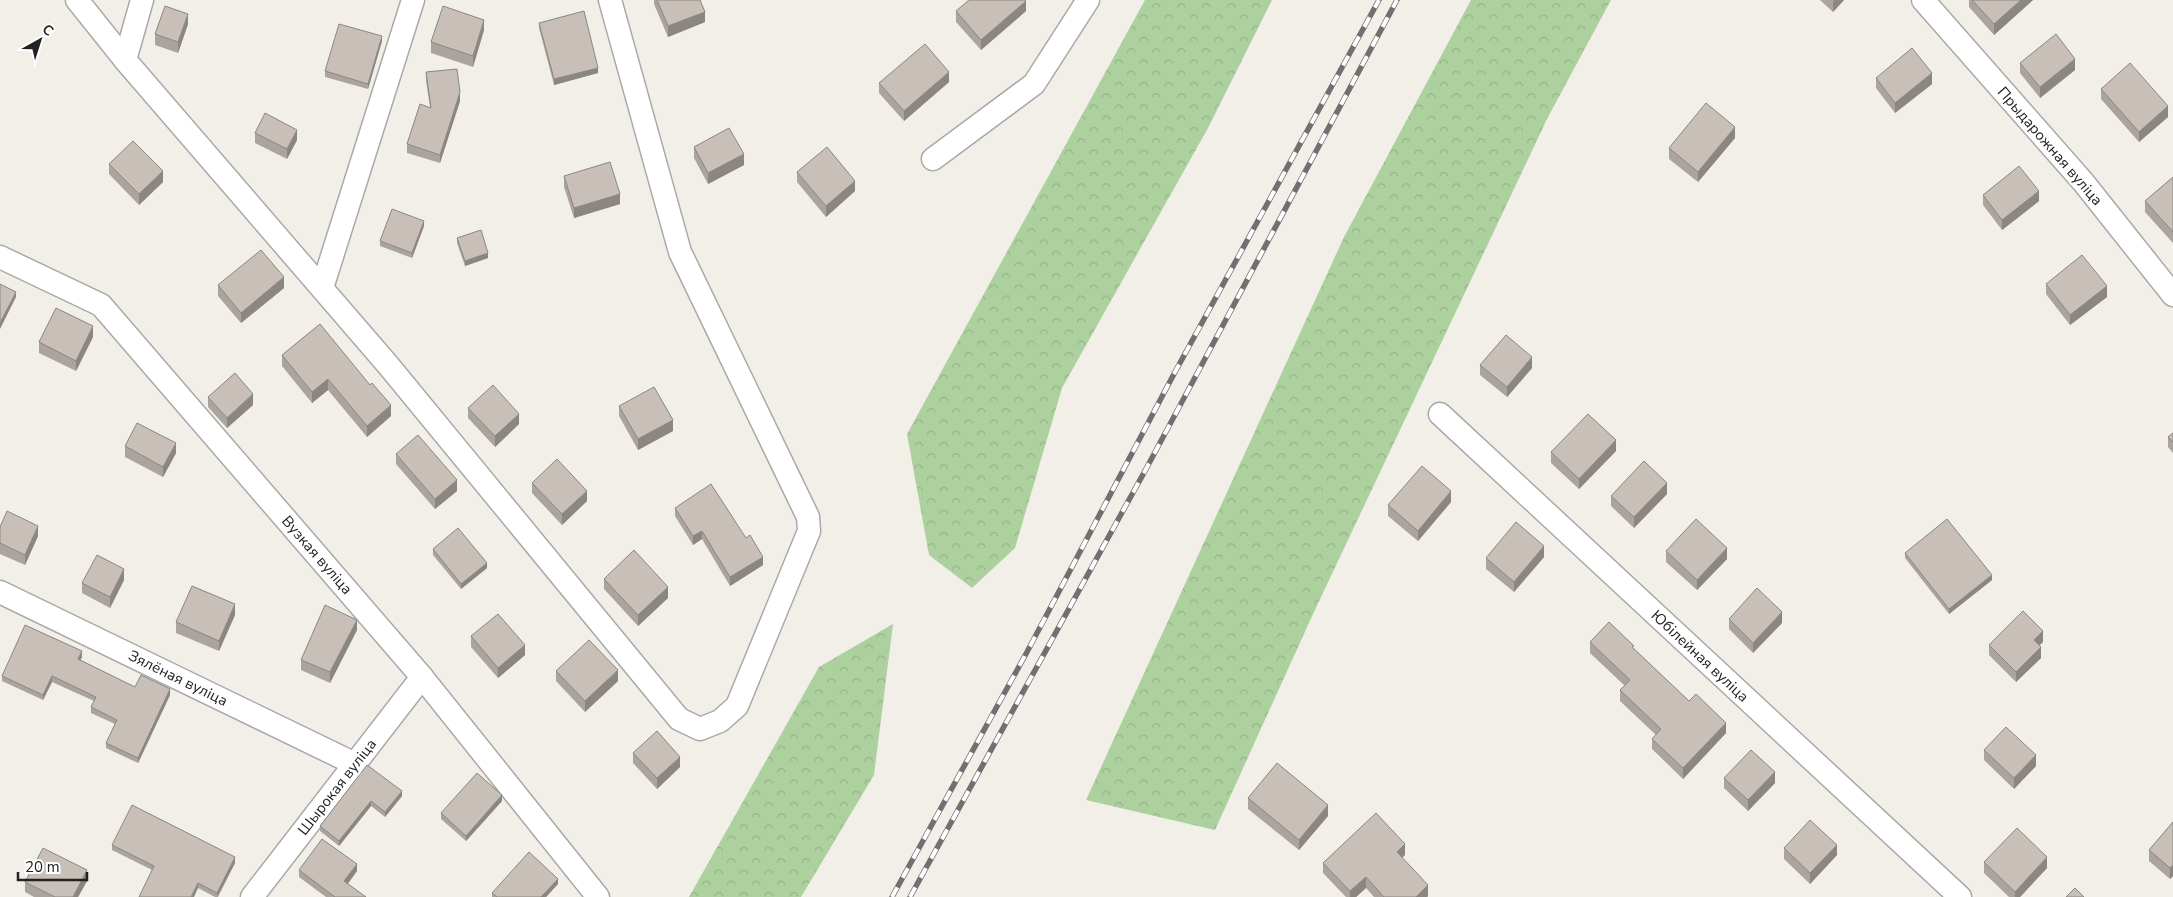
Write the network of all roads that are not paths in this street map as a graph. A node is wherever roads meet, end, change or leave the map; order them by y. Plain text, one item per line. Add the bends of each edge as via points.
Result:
1 (77, 0) edge
2 (142, 0) edge
3 (413, 0) edge
4 (610, 0) edge
5 (1088, 0) edge
6 (1923, 0) edge
7 (125, 60) junction
8 (933, 159) dead end
9 (0, 257) edge
10 (322, 288) junction
11 (2173, 295) edge
12 (1440, 414) dead end
13 (0, 592) edge
14 (422, 677) junction
15 (355, 764) junction
16 (252, 897) edge
17 (598, 897) edge
18 (1960, 897) edge

1 - 7 street
2 - 7 street
3 - 10 street
4 - 10 street via 680,252 808,517 809,531 737,706 720,721 700,729 679,719
5 - 8 street via 1034,84
6 - 11 street, Прыдарожная вуліца via 2084,183
7 - 10 street
9 - 14 street, Вузкая вуліца via 102,305
12 - 18 street, Юбілейная вуліца
13 - 15 street, Зялёная вуліца
14 - 15 street, Шырокая вуліца
14 - 17 street, Вузкая вуліца
15 - 16 street, Шырокая вуліца

